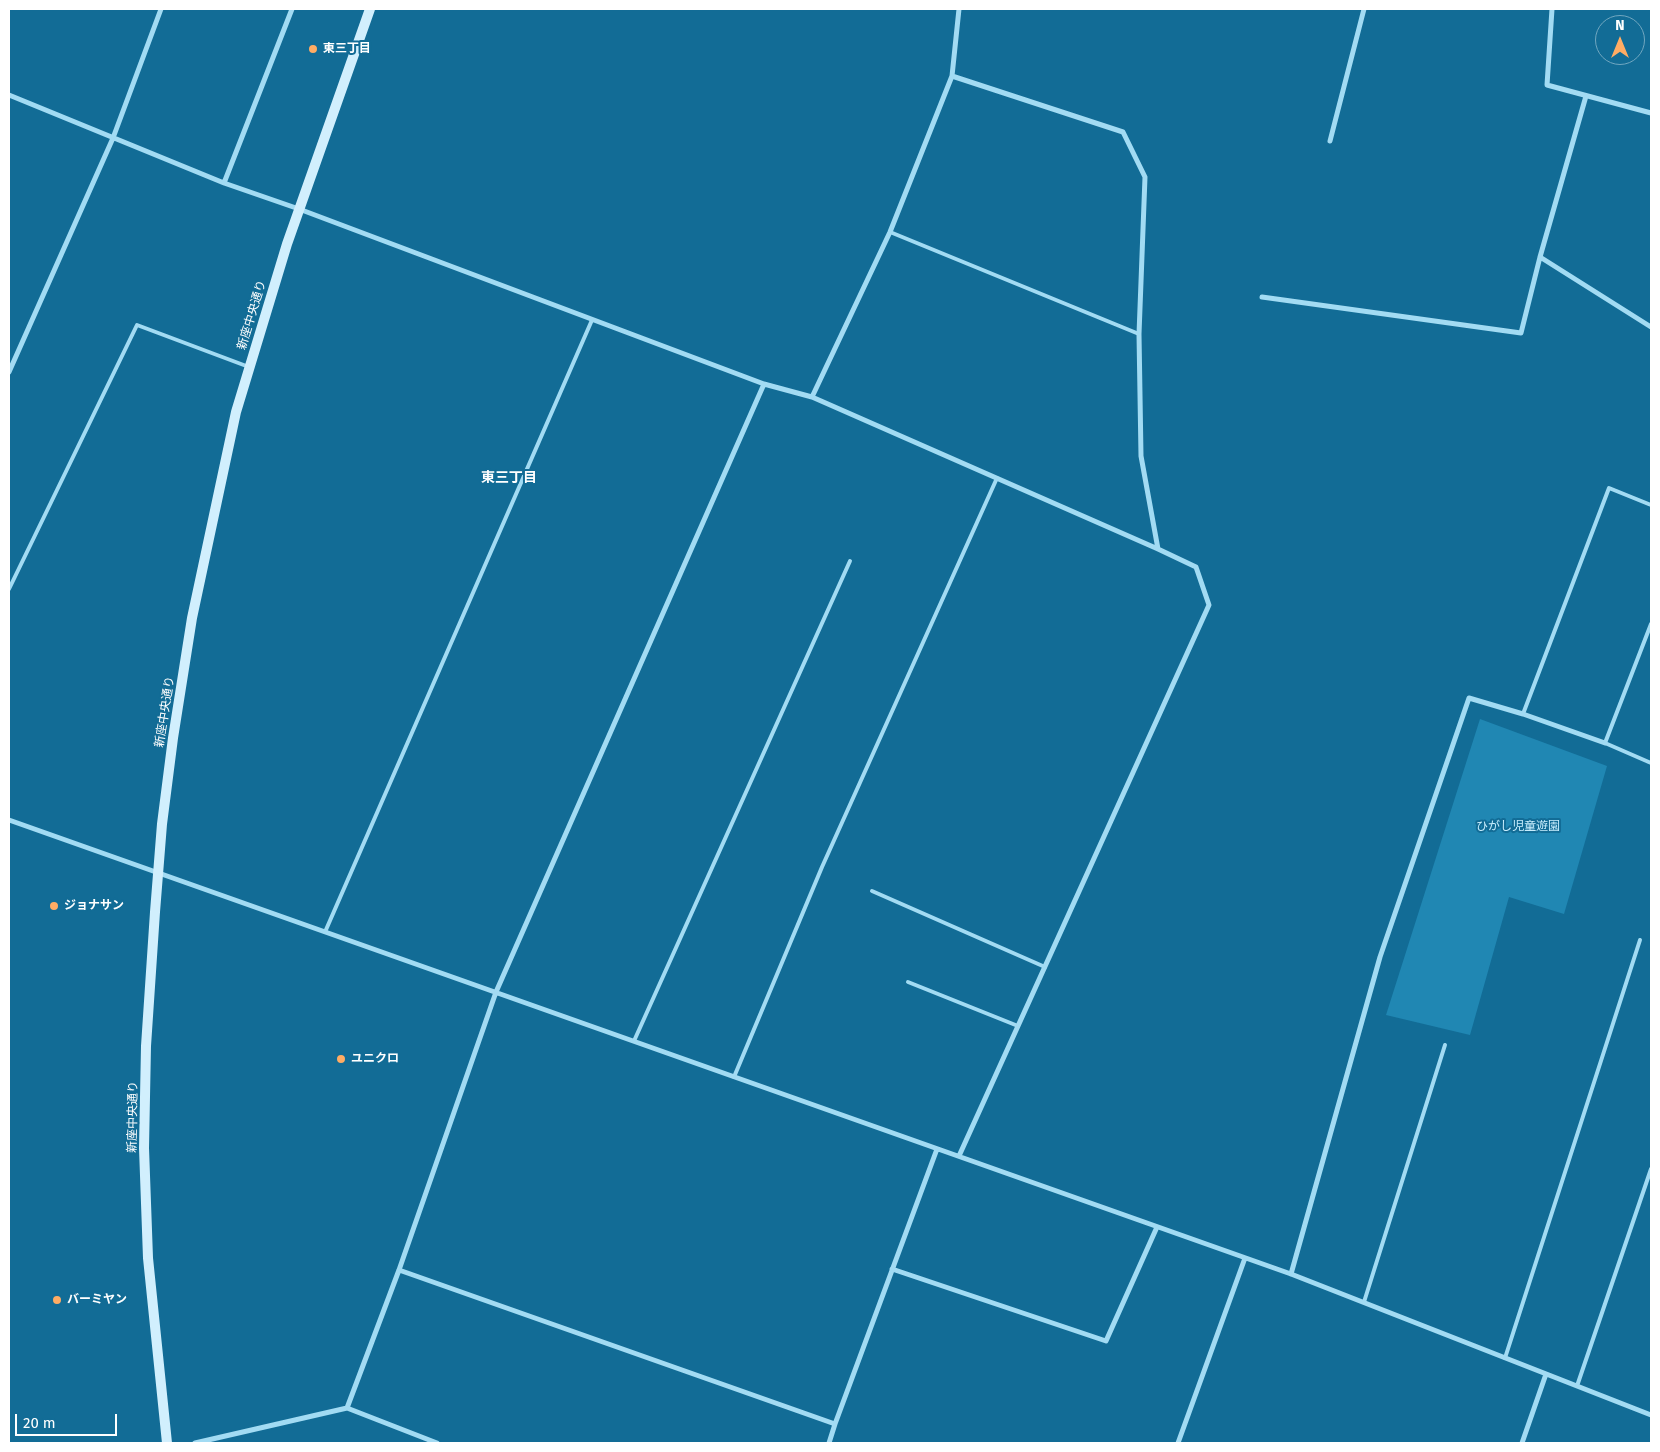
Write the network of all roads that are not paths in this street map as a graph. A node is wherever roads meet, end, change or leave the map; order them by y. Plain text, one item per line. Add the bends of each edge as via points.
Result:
1 (161, 9) edge
2 (292, 9) edge
3 (370, 9) edge
4 (959, 9) edge
5 (1364, 9) edge
6 (1552, 9) edge
7 (952, 76) junction
8 (9, 95) edge
9 (1586, 96) junction
10 (1651, 112) edge
11 (113, 138) junction
12 (1330, 141) dead end
13 (224, 183) junction
14 (299, 209) junction
15 (890, 232) junction
16 (1540, 257) junction
17 (1262, 297) dead end
18 (592, 320) junction
19 (1651, 327) edge
20 (1140, 334) junction
21 (249, 367) junction
22 (9, 372) edge
23 (764, 384) junction
24 (812, 397) junction
25 (997, 478) junction
26 (1651, 505) edge
27 (1158, 549) junction
28 (850, 561) dead end
29 (9, 589) edge
30 (1651, 624) edge
31 (1523, 714) junction
32 (1605, 743) junction
33 (1651, 763) edge
34 (9, 820) edge
35 (158, 873) junction
36 (872, 891) dead end
37 (324, 932) junction
38 (1640, 940) dead end
39 (1045, 967) junction
40 (908, 982) dead end
41 (496, 992) junction
42 (1018, 1026) junction
43 (634, 1042) junction
44 (1445, 1046) dead end
45 (734, 1077) junction
46 (937, 1149) junction
47 (958, 1156) junction
48 (1651, 1169) edge
49 (1157, 1227) junction
50 (1245, 1258) junction
51 (892, 1269) junction
52 (399, 1270) junction
53 (1291, 1274) junction
54 (1364, 1302) junction
55 (1505, 1358) junction
56 (1546, 1374) junction
57 (1577, 1386) junction
58 (347, 1408) junction
59 (1651, 1415) edge
60 (835, 1424) junction
61 (167, 1443) edge
62 (195, 1443) edge
63 (437, 1443) edge
64 (829, 1443) edge
65 (1178, 1443) edge
66 (1522, 1443) edge

1 - 11 street
2 - 13 street
3 - 14 street, 新座中央通り
4 - 7 street
5 - 12 street
6 - 9 street via 1546,85
7 - 15 street
7 - 20 street via 1123,132 1145,177
8 - 11 street
9 - 10 street
9 - 16 street
11 - 13 street
11 - 22 street
13 - 14 street
14 - 18 street
14 - 21 street, 新座中央通り
15 - 20 lane
15 - 24 street
16 - 17 street via 1521,333
16 - 19 street
18 - 23 street
18 - 37 lane
20 - 27 street via 1141,456
21 - 29 lane via 137,325
21 - 35 street, 新座中央通り via 236,412 192,618 173,738
23 - 24 street
23 - 41 street
24 - 25 street
25 - 27 street
25 - 45 lane via 822,867
26 - 31 lane via 1609,488
27 - 39 street via 1196,568 1209,605
28 - 43 lane
30 - 32 lane
31 - 32 street
31 - 53 street via 1469,698 1380,957
32 - 33 lane
34 - 35 street
35 - 37 street
35 - 61 street, 新座中央通り via 146,1046 144,1148 148,1258
36 - 39 lane
37 - 41 street
38 - 55 lane
39 - 42 street
40 - 42 lane
41 - 43 street
41 - 52 street
42 - 47 street
43 - 45 street
44 - 54 lane
45 - 46 street
46 - 47 street
46 - 51 street
47 - 49 street
48 - 57 lane
49 - 50 street
49 - 51 street via 1106,1341
50 - 53 street
50 - 65 street
51 - 60 street
52 - 58 street
52 - 60 street
53 - 54 street
54 - 55 street
55 - 56 street
56 - 57 street
56 - 66 street
57 - 59 street
58 - 62 street
58 - 63 street
60 - 64 street

